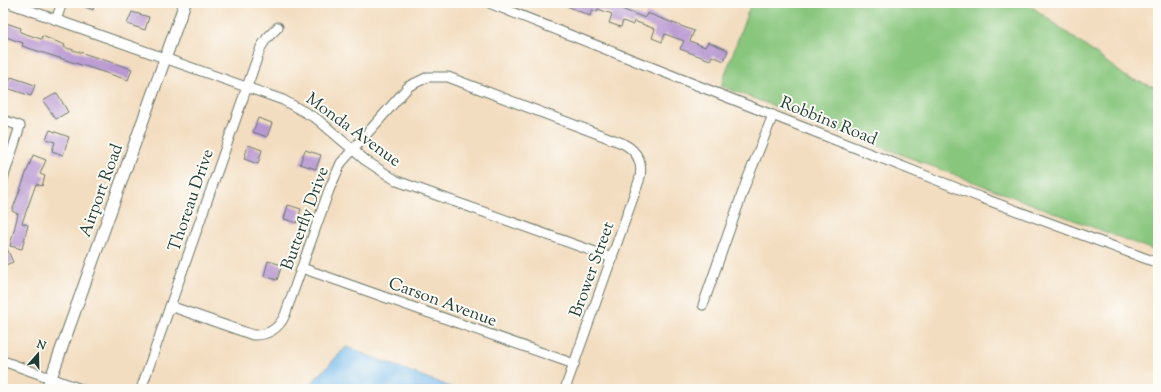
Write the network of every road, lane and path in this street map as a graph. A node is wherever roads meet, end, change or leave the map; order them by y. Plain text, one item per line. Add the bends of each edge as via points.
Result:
1 (9, 3) edge
2 (62, 3) edge
3 (185, 3) edge
4 (489, 3) edge
5 (56, 20) junction
6 (278, 27) dead end
7 (166, 58) junction
8 (247, 87) junction
9 (773, 115) junction
10 (3, 120) edge
11 (352, 150) junction
12 (639, 158) joint
13 (3, 179) edge
14 (612, 258) junction
15 (1158, 263) edge
16 (302, 268) junction
17 (703, 305) dead end
18 (170, 306) junction
19 (3, 360) edge
20 (574, 364) junction
21 (51, 378) junction
22 (47, 389) edge
23 (81, 389) edge
24 (141, 389) edge
25 (565, 389) edge

1 - 5 street, Monda Avenue
2 - 5 street
3 - 7 main road, Airport Road
4 - 9 street, Robbins Road
5 - 7 street, Monda Avenue
6 - 8 street, Thoreau Drive via 264,42
7 - 8 street, Monda Avenue
7 - 21 main road, Airport Road
8 - 11 street, Monda Avenue via 283,100 308,113
8 - 18 street, Thoreau Drive
9 - 15 street, Robbins Road via 982,198
9 - 17 street
10 - 13 street via 20,126
11 - 12 street, Butterfly Drive via 409,86 425,78 440,76 454,78 622,143 632,149
11 - 14 street, Monda Avenue via 376,169 403,183
11 - 16 street, Butterfly Drive via 341,163 332,181
12 - 14 street, Brower Street via 639,181
14 - 20 street, Brower Street
16 - 18 street, Butterfly Drive via 283,319 276,328 265,334 246,333
16 - 20 street, Carson Avenue
18 - 24 street, Thoreau Drive
19 - 21 street
20 - 25 street, Brower Street
21 - 22 main road, Airport Road
21 - 23 street

